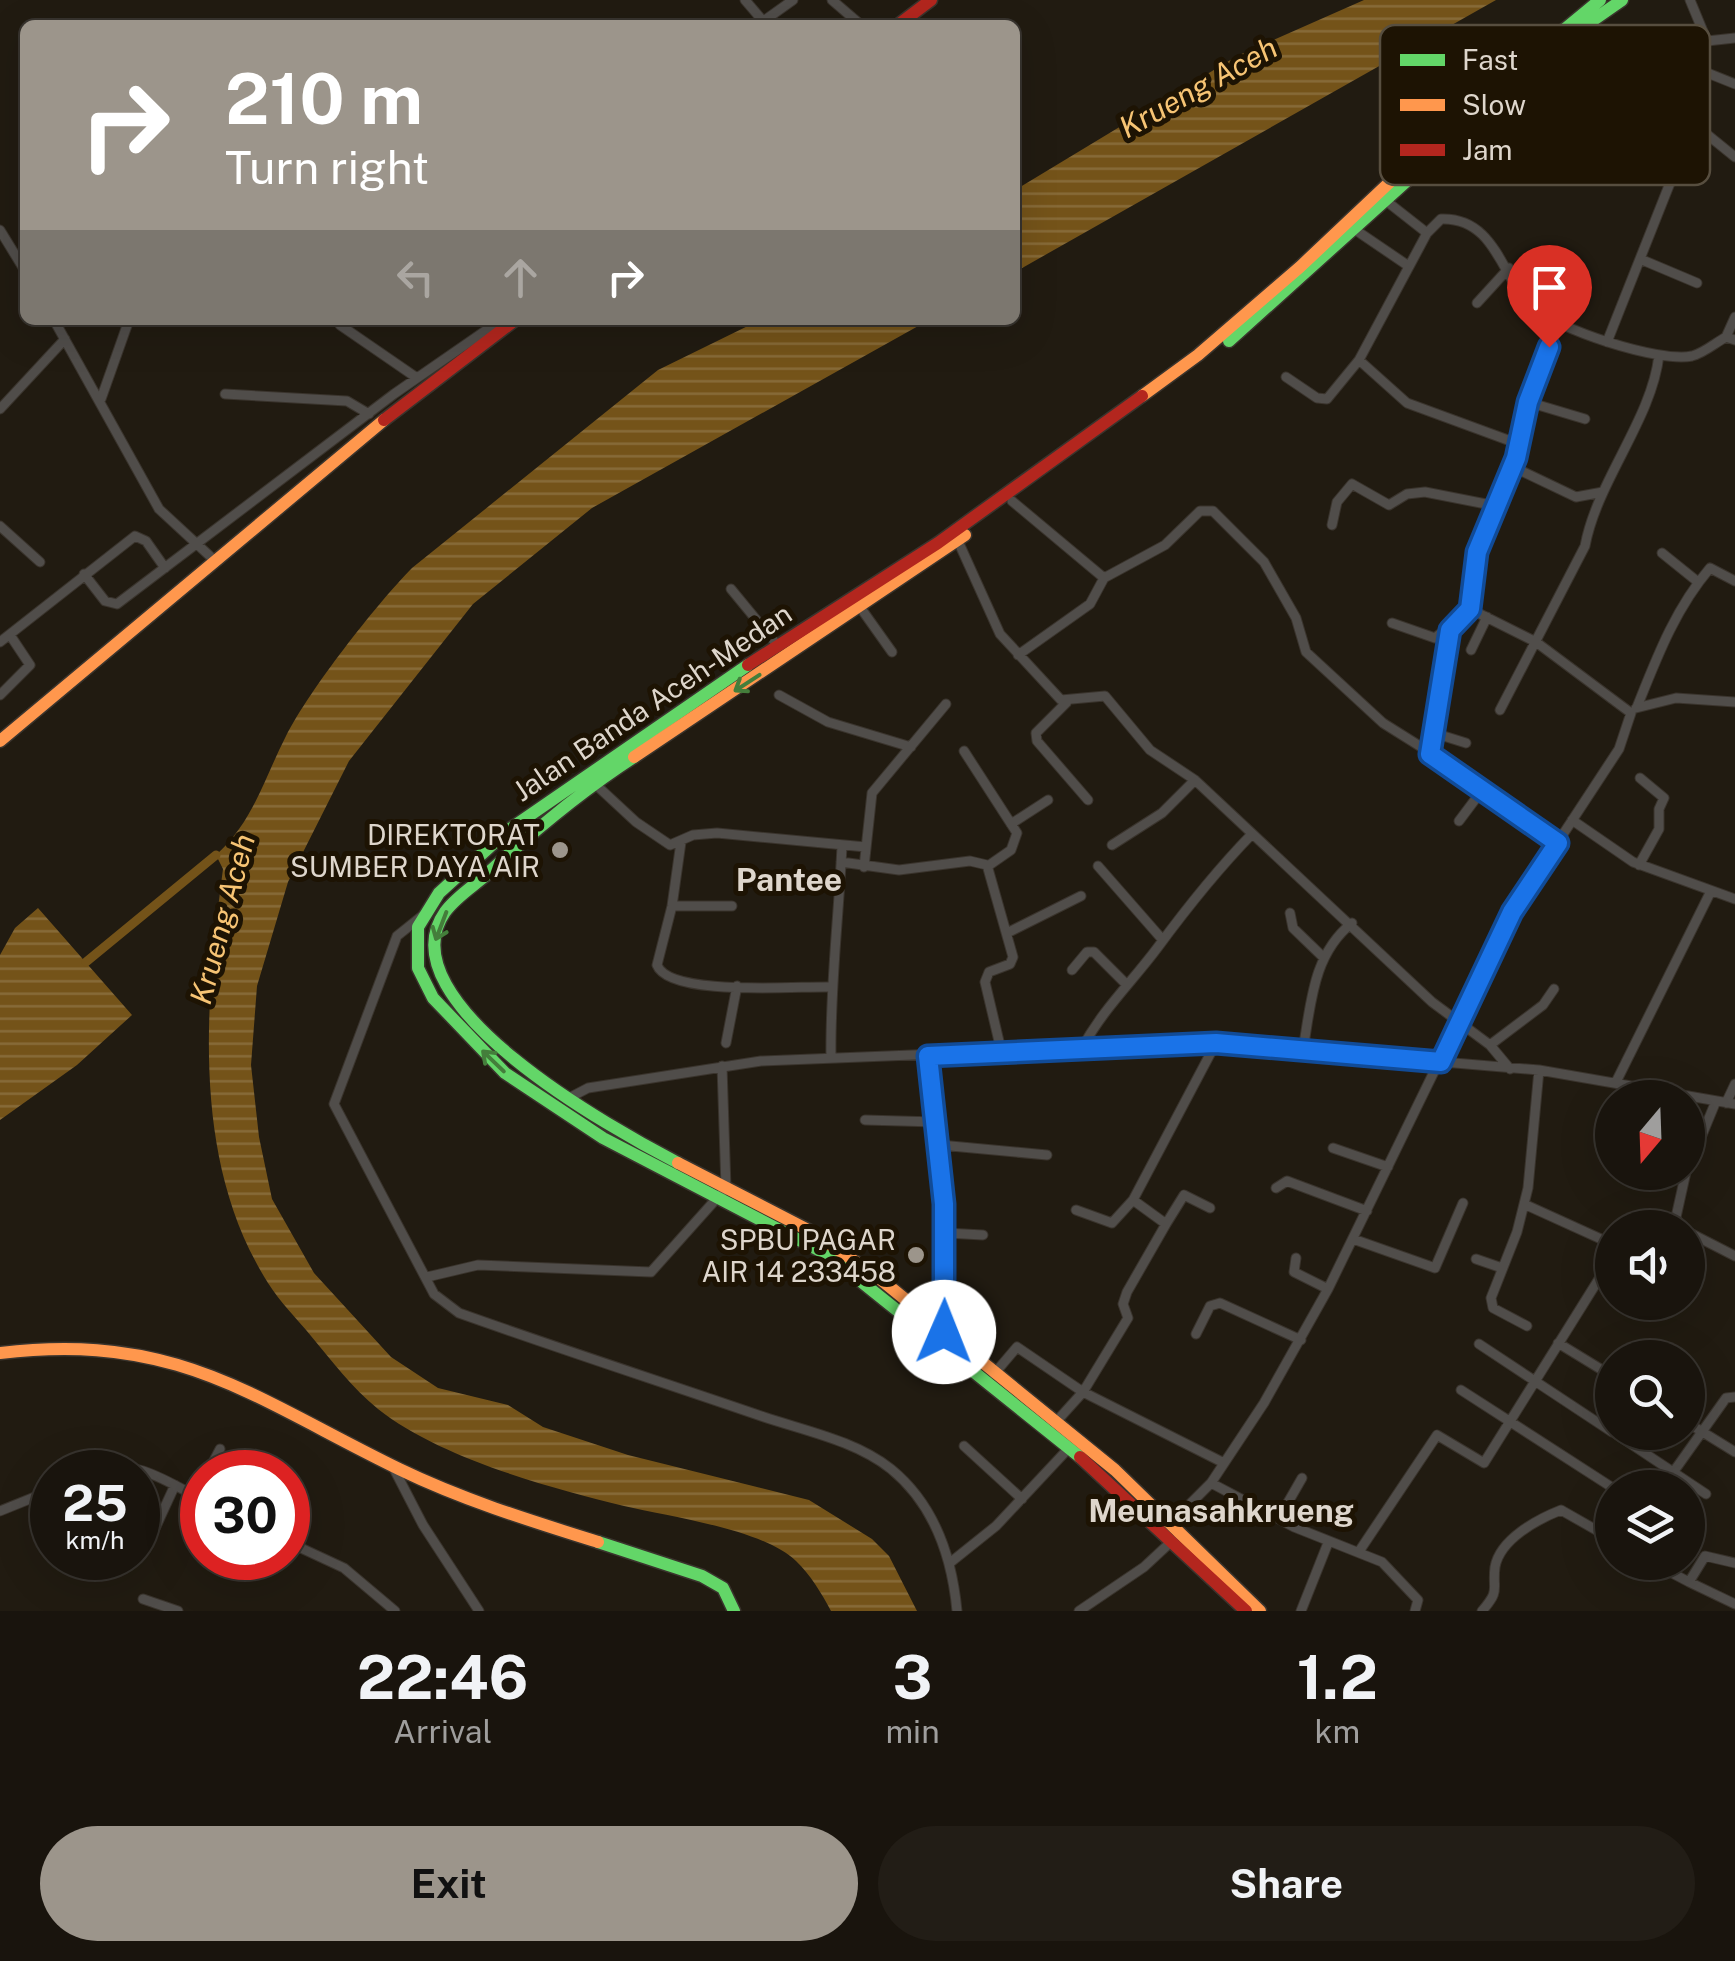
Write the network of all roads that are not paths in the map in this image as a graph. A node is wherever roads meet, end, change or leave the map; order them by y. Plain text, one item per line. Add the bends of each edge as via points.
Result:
1 (794, 0) edge
2 (832, 0) edge
3 (930, 0) edge
4 (1600, 0) edge
5 (1622, 0) edge
6 (1690, 0) edge
7 (765, 20) edge
8 (856, 20) edge
9 (904, 20) edge
10 (1571, 25) edge
11 (1581, 25) edge
12 (1701, 25) edge
13 (1735, 38) edge
14 (1710, 41) edge
15 (1710, 74) edge
16 (1735, 84) edge
17 (1710, 137) edge
18 (1735, 157) edge
19 (1383, 185) edge
20 (1401, 185) edge
21 (1669, 185) edge
22 (1386, 200) junction
23 (0, 230) edge
24 (1357, 230) junction
25 (1427, 233) junction
26 (1640, 258) junction
27 (20, 263) edge
28 (1406, 265) junction
29 (1508, 268) junction
30 (1698, 282) dead end
31 (1477, 303) dead end
32 (1735, 316) edge
33 (1559, 320) junction
34 (57, 325) edge
35 (127, 325) edge
36 (340, 325) dead end
37 (494, 325) edge
38 (509, 325) edge
39 (65, 339) junction
40 (1730, 339) edge
41 (1606, 342) junction
42 (1659, 355) junction
43 (1359, 360) junction
44 (1286, 377) dead end
45 (416, 378) junction
46 (225, 394) dead end
47 (101, 400) junction
48 (1528, 402) junction
49 (0, 409) edge
50 (369, 414) junction
51 (1585, 419) dead end
52 (1516, 443) junction
53 (1511, 466) junction
54 (1602, 492) junction
55 (1012, 501) junction
56 (1496, 506) junction
57 (1332, 525) dead end
58 (0, 526) edge
59 (958, 541) junction
60 (200, 544) junction
61 (1662, 553) dead end
62 (212, 558) junction
63 (40, 562) dead end
64 (165, 568) junction
65 (84, 574) junction
66 (1104, 578) junction
67 (1698, 582) junction
68 (1735, 582) edge
69 (731, 589) dead end
70 (860, 608) junction
71 (1470, 609) junction
72 (1488, 617) junction
73 (1392, 623) dead end
74 (1450, 630) junction
75 (10, 635) junction
76 (0, 642) edge
77 (1536, 642) junction
78 (1471, 650) dead end
79 (782, 652) junction
80 (892, 652) dead end
81 (1018, 656) junction
82 (779, 695) dead end
83 (0, 696) edge
84 (1068, 702) junction
85 (1735, 702) edge
86 (946, 704) dead end
87 (1500, 710) dead end
88 (1634, 710) junction
89 (1434, 734) junction
90 (0, 742) edge
91 (1466, 743) dead end
92 (911, 747) junction
93 (964, 751) dead end
94 (1430, 754) junction
95 (1640, 778) dead end
96 (1195, 780) junction
97 (594, 783) junction
98 (1482, 789) junction
99 (1048, 800) dead end
100 (1088, 800) dead end
101 (1572, 820) junction
102 (1459, 821) dead end
103 (1011, 824) junction
104 (1252, 834) junction
105 (681, 842) junction
106 (1558, 843) junction
107 (842, 845) junction
108 (1112, 845) dead end
109 (866, 847) junction
110 (841, 862) junction
111 (1639, 865) junction
112 (988, 866) junction
113 (1098, 866) dead end
114 (864, 867) junction
115 (1711, 891) junction
116 (1081, 896) dead end
117 (1735, 899) edge
118 (672, 906) junction
119 (732, 906) dead end
120 (424, 914) junction
121 (1290, 914) dead end
122 (1352, 923) junction
123 (1007, 933) junction
124 (1161, 938) junction
125 (1323, 958) junction
126 (1072, 970) dead end
127 (1125, 983) junction
128 (737, 986) junction
129 (830, 987) junction
130 (1554, 989) dead end
131 (1460, 1022) junction
132 (726, 1043) dead end
133 (1216, 1043) junction
134 (1490, 1045) junction
135 (1082, 1048) junction
136 (1303, 1050) junction
137 (1002, 1054) junction
138 (831, 1056) junction
139 (928, 1056) junction
140 (1441, 1062) junction
141 (722, 1066) junction
142 (1510, 1069) junction
143 (1539, 1070) junction
144 (1603, 1080) edge
145 (1617, 1080) edge
146 (1735, 1084) edge
147 (567, 1099) junction
148 (1726, 1102) edge
149 (865, 1120) dead end
150 (936, 1122) junction
151 (1705, 1139) edge
152 (940, 1145) junction
153 (1333, 1148) dead end
154 (1046, 1155) dead end
155 (1388, 1168) junction
156 (1276, 1188) dead end
157 (724, 1194) junction
158 (1133, 1200) junction
159 (1464, 1203) dead end
160 (1524, 1204) junction
161 (1210, 1208) dead end
162 (1076, 1210) dead end
163 (1366, 1211) junction
164 (1166, 1224) junction
165 (946, 1233) junction
166 (983, 1235) dead end
167 (1595, 1236) edge
168 (1353, 1239) junction
169 (1705, 1241) edge
170 (1735, 1256) edge
171 (1296, 1258) dead end
172 (1476, 1259) dead end
173 (1502, 1268) junction
174 (426, 1277) junction
175 (1595, 1285) edge
176 (1328, 1289) junction
177 (1527, 1326) dead end
178 (944, 1332) junction
179 (1196, 1334) dead end
180 (1301, 1340) junction
181 (1558, 1343) junction
182 (1478, 1344) dead end
183 (0, 1353) edge
184 (1595, 1366) edge
185 (990, 1379) junction
186 (1536, 1381) junction
187 (1461, 1390) dead end
188 (1082, 1392) junction
189 (1735, 1398) edge
190 (1595, 1420) edge
191 (1055, 1422) junction
192 (1510, 1422) junction
193 (1705, 1428) edge
194 (1705, 1434) edge
195 (964, 1446) dead end
196 (1068, 1448) junction
197 (1640, 1450) edge
198 (1735, 1452) edge
199 (1224, 1464) junction
200 (393, 1468) junction
201 (1670, 1470) edge
202 (1595, 1476) edge
203 (1302, 1478) dead end
204 (160, 1479) edge
205 (1211, 1483) junction
206 (175, 1485) junction
207 (180, 1488) edge
208 (30, 1499) edge
209 (1022, 1499) junction
210 (0, 1511) edge
211 (1279, 1518) junction
212 (160, 1519) edge
213 (1172, 1522) junction
214 (1595, 1530) edge
215 (1172, 1540) junction
216 (1328, 1542) junction
217 (1360, 1550) junction
218 (310, 1552) edge
219 (950, 1562) junction
220 (1735, 1563) edge
221 (1685, 1580) edge
222 (1689, 1582) junction
223 (144, 1600) dead end
224 (1735, 1604) edge
225 (178, 1611) edge
226 (395, 1611) edge
227 (478, 1611) edge
228 (734, 1611) edge
229 (957, 1611) edge
230 (1079, 1611) edge
231 (1246, 1611) edge
232 (1260, 1611) edge
233 (1301, 1611) edge
234 (1416, 1611) edge
235 (1482, 1611) edge

1 - 7 street
2 - 8 street
3 - 9 main road
4 - 10 main road, Jalan Banda Aceh-Medan
5 - 11 main road, Jalan Banda Aceh-Medan
6 - 12 street
13 - 14 street
15 - 16 street
17 - 18 street
19 - 79 main road, Jalan Banda Aceh-Medan via 1198,356
20 - 22 main road, Jalan Banda Aceh-Medan
21 - 26 street
22 - 24 main road, Jalan Banda Aceh-Medan
22 - 25 street
23 - 27 street
24 - 28 street
24 - 55 main road, Jalan Banda Aceh-Medan via 1299,286 1177,383
25 - 28 street
25 - 29 street via 1441,219 1458,221 1494,246
26 - 30 street
26 - 41 street
28 - 43 street
29 - 31 street
29 - 33 street via 1529,304
32 - 40 street
33 - 41 street
33 - 48 street
34 - 39 street
35 - 47 street
36 - 45 street
37 - 45 street
38 - 62 main road
39 - 47 street
39 - 49 street
40 - 42 street via 1692,356
41 - 42 street
42 - 54 street
43 - 44 street via 1325,400
43 - 52 street via 1408,403
45 - 50 street
46 - 50 street via 347,401
47 - 60 street via 159,508
48 - 51 street
48 - 52 street
50 - 60 street
52 - 53 street
53 - 54 street via 1576,496
53 - 56 street
54 - 77 street via 1586,546
55 - 59 main road, Jalan Banda Aceh-Medan
55 - 66 street
56 - 57 street via 1424,492 1388,504 1352,484 1337,502
56 - 71 street via 1477,552
58 - 63 street
59 - 70 main road, Jalan Banda Aceh-Medan
59 - 81 street via 1000,634
60 - 62 street
60 - 64 street
61 - 67 street
62 - 90 main road
64 - 65 street via 113,605
64 - 65 street via 135,536
65 - 75 street
66 - 81 street via 1090,604
66 - 94 street via 1165,546 1200,511 1214,511 1264,562 1296,618 1304,648 1383,723
67 - 68 street via 1710,568
67 - 88 street via 1669,627
69 - 79 street
70 - 79 main road, Jalan Banda Aceh-Medan
70 - 80 street
71 - 72 street
71 - 74 street
72 - 77 street
72 - 78 street
73 - 74 street via 1432,638
74 - 89 street
75 - 76 street
75 - 83 street via 30,665
77 - 87 street
77 - 88 street
79 -> 97 main road, Jalan Banda Aceh-Medan
79 - 120 main road, Jalan Banda Aceh-Medan via 658,723 507,830
81 - 84 street
82 - 92 street via 828,722
84 - 96 street via 1104,696 1150,750
84 - 100 street via 1036,733 1036,742
85 - 88 street via 1676,698
86 - 92 street
88 - 101 street via 1619,749
89 - 91 street
89 - 94 street
92 - 109 street via 872,793
93 - 103 street
94 - 98 street
95 - 111 street via 1664,798 1659,829
96 - 104 street
96 - 108 street via 1162,814
97 - 105 street via 667,844
97 -> 147 main road, Jalan Banda Aceh-Medan via 462,892 444,913 433,952 444,987 466,1013
98 - 102 street
98 - 106 street
99 - 103 street
101 - 106 street
101 - 111 street
103 - 112 street via 1018,840
104 - 122 street
104 - 124 street
105 - 107 street via 717,832
105 - 118 street
106 - 131 street via 1512,912
107 - 109 street
107 - 110 street
109 - 114 street
110 - 114 street
110 - 129 street
111 - 115 street
112 - 114 street via 970,861
112 - 123 street
113 - 124 street
115 - 117 street
115 - 145 street
116 - 123 street
118 - 119 street
118 - 128 street via 658,970 685,986
157 -> 120 main road, Jalan Banda Aceh-Medan via 602,1138 493,1062 433,998 418,968
120 - 174 street via 397,936 334,1104
121 - 125 street via 1294,928
122 - 125 street
122 - 131 street
123 - 137 street via 1013,961 989,972 985,982
124 - 127 street
125 - 136 street
126 - 127 street via 1094,952
127 - 135 street
128 - 129 street
128 - 132 street
129 - 138 street
130 - 134 street
131 - 134 street
131 - 140 street
133 - 135 street
133 - 136 street
133 - 158 street
134 - 142 street
135 - 137 street
136 - 140 street
137 - 139 street
138 - 139 street
138 - 141 street
139 - 150 street
140 - 142 street
140 - 155 street
141 - 147 street via 588,1088
141 - 157 street
142 - 143 street
143 - 144 street
143 - 160 street
146 - 148 street
147 - 157 main road, Jalan Banda Aceh-Medan
148 - 151 street
149 - 150 street
150 - 152 street
152 - 154 street
152 - 165 street
153 - 155 street
155 - 163 street
156 - 163 street via 1287,1181
157 - 174 street via 651,1272 478,1266
157 - 178 main road, Jalan Banda Aceh-Medan via 812,1232
157 - 185 main road, Jalan Banda Aceh-Medan via 828,1256
158 - 162 street via 1112,1223
158 - 164 street
159 - 168 street via 1435,1268
160 - 167 street
160 - 173 street
161 - 164 street via 1184,1195
163 - 168 street
164 - 188 street via 1126,1292 1127,1326
165 - 166 street
165 - 178 street
168 - 176 street
169 - 170 street
171 - 176 street via 1294,1272
172 - 173 street
173 - 177 street via 1491,1306
174 - 219 street via 434,1294 459,1313 867,1454 919,1499
175 - 181 street
176 - 180 street
178 - 185 main road, Jalan Banda Aceh-Medan
179 - 180 street via 1210,1306 1220,1303
180 - 199 street
181 - 184 street
181 - 186 street
182 - 186 street
183 - 200 main road via 112,1348 174,1360 241,1384
185 - 188 street via 1017,1347
185 - 191 main road, Jalan Banda Aceh-Medan
185 - 196 main road, Jalan Banda Aceh-Medan
186 - 190 street
186 - 192 street
187 - 192 street
188 - 191 street
188 - 199 street
189 - 193 street via 1726,1398
191 - 213 main road, Jalan Banda Aceh-Medan
192 - 202 street
192 - 217 street via 1484,1464 1443,1436 1434,1438
194 - 198 street
195 - 209 street
196 - 209 street
196 - 215 main road, Jalan Banda Aceh-Medan
197 - 201 street
199 - 205 street
200 - 227 street
200 - 228 main road via 534,1524 702,1576 723,1588
203 - 211 street
204 - 206 street
205 - 211 street
205 - 213 street
206 - 207 street
206 - 212 street
208 - 210 street
209 - 219 street
211 - 216 street
213 - 232 main road, Jalan Banda Aceh-Medan
214 - 235 street via 1561,1510 1527,1527 1498,1558 1497,1593
215 - 230 street via 1144,1568
215 - 231 main road, Jalan Banda Aceh-Medan
216 - 217 street
216 - 233 street
217 - 234 street via 1405,1585 1418,1600
218 - 226 street via 344,1568
219 - 229 street
220 - 222 street via 1705,1556
221 - 222 street
222 - 224 street
223 - 225 street

